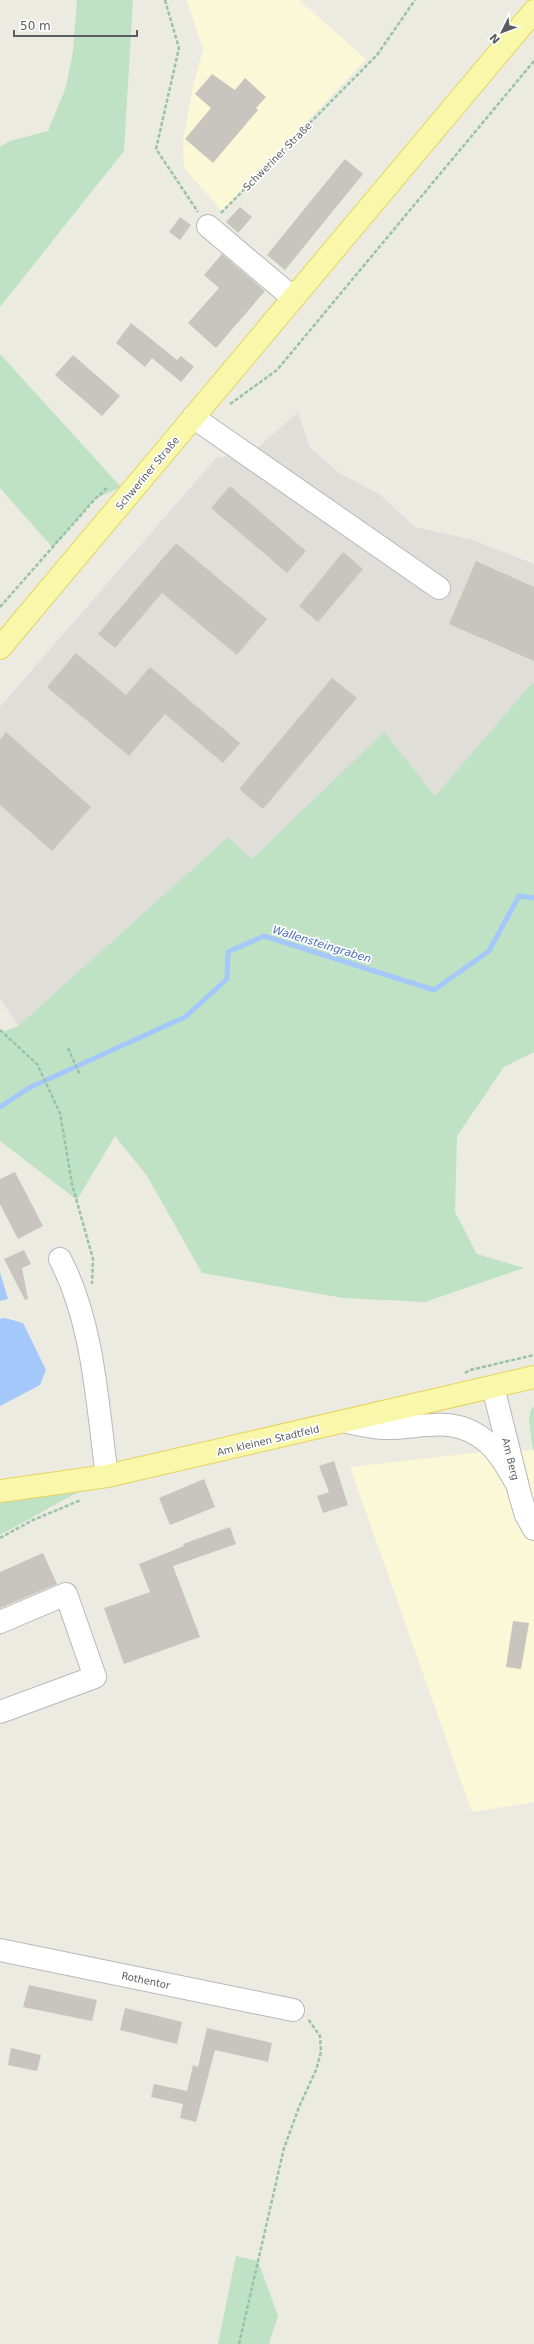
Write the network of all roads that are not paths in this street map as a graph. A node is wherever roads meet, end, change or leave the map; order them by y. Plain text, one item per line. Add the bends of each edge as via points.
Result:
1 (534, 11) edge
2 (208, 226) road end
3 (292, 297) junction
4 (193, 418) junction
5 (439, 588) dead end
6 (0, 648) edge
7 (60, 1259) dead end
8 (534, 1377) edge
9 (493, 1387) junction
10 (348, 1422) junction
11 (107, 1476) junction
12 (517, 1484) junction
13 (0, 1491) edge
14 (534, 1530) edge
15 (0, 1622) edge
16 (0, 1712) edge
17 (0, 1950) edge
18 (293, 2010) road end

1 - 3 main road, Schweriner Straße
2 - 3 street
3 - 4 main road, Schweriner Straße
4 - 5 street
4 - 6 main road, Schweriner Straße
7 - 11 street via 81,1312 91,1362
8 - 9 main road, Am kleinen Stadtfeld
9 - 10 main road, Am kleinen Stadtfeld
9 - 12 street, Am Berg
10 - 11 main road, Am kleinen Stadtfeld
10 - 12 street via 385,1428 433,1424 469,1430 495,1450
11 - 13 main road, Am kleinen Stadtfeld
12 - 14 street, Am Berg via 526,1515
15 - 16 street via 66,1594 95,1677
17 - 18 street, Rothentor

